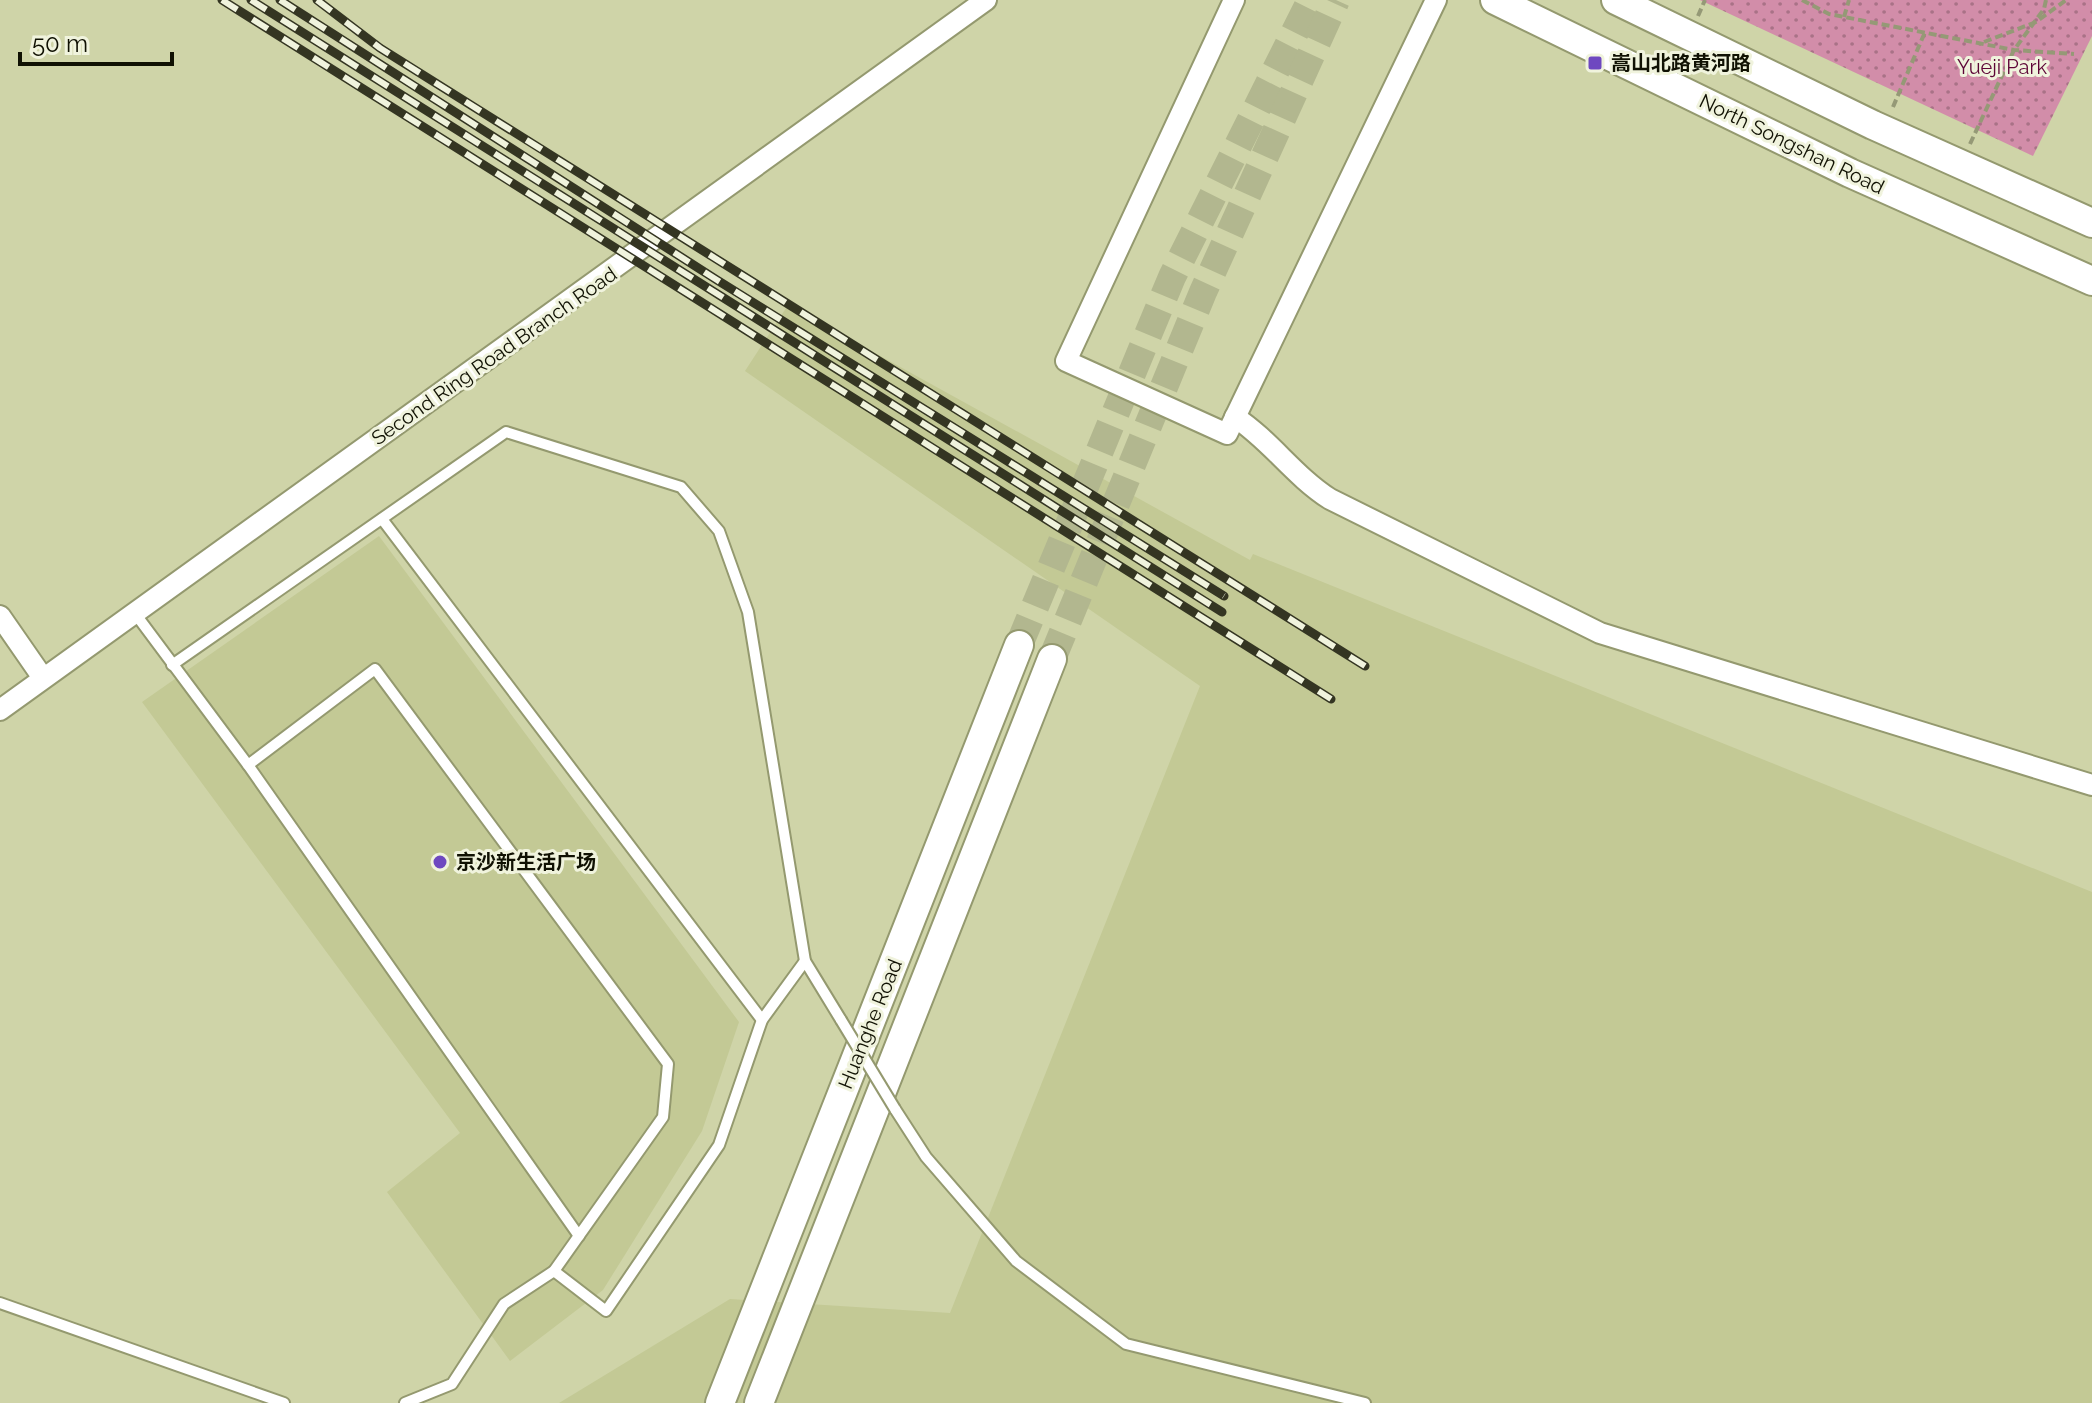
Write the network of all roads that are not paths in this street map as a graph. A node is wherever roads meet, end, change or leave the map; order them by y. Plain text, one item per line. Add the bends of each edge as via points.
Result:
1 (986, 0) edge
2 (1234, 0) edge
3 (1436, 0) edge
4 (1495, 0) edge
5 (1616, 0) edge
6 (2092, 223) edge
7 (2092, 281) edge
8 (1235, 417) junction
9 (382, 519) junction
10 (134, 612) junction
11 (0, 616) edge
12 (1019, 645) tunnel mouth
13 (1052, 659) tunnel mouth
14 (172, 665) junction
15 (43, 678) junction
16 (0, 710) edge
17 (248, 765) junction
18 (2092, 785) edge
19 (805, 961) junction
20 (762, 1020) junction
21 (579, 1236) junction
22 (554, 1271) junction
23 (0, 1303) edge
24 (284, 1403) edge
25 (405, 1403) edge
26 (720, 1403) edge
27 (759, 1403) edge
28 (1365, 1403) edge

1 - 10 street, Second Ring Road Branch Road
2 - 8 street via 1066,361 1227,434
3 - 8 street
4 - 7 main road, North Songshan Road via 1850,173
5 - 6 main road
8 - 18 street via 1330,499 1600,633
9 - 14 lane
9 - 19 lane via 506,432 681,487 719,531 748,612
9 - 20 lane
10 - 14 lane
10 - 15 street, Second Ring Road Branch Road
11 - 15 street
12 - 26 main road, Huanghe Road
13 - 27 main road, Huanghe Road
14 - 17 lane
15 - 16 street, Second Ring Road Branch Road
17 - 21 lane
17 - 21 lane via 375,669 668,1064 663,1117
19 - 20 lane
19 - 28 lane, bridge via 926,1157 1016,1261 1126,1344
20 - 22 lane via 719,1145 606,1311
21 - 22 lane
22 - 25 lane via 504,1304 452,1384
23 - 24 lane

